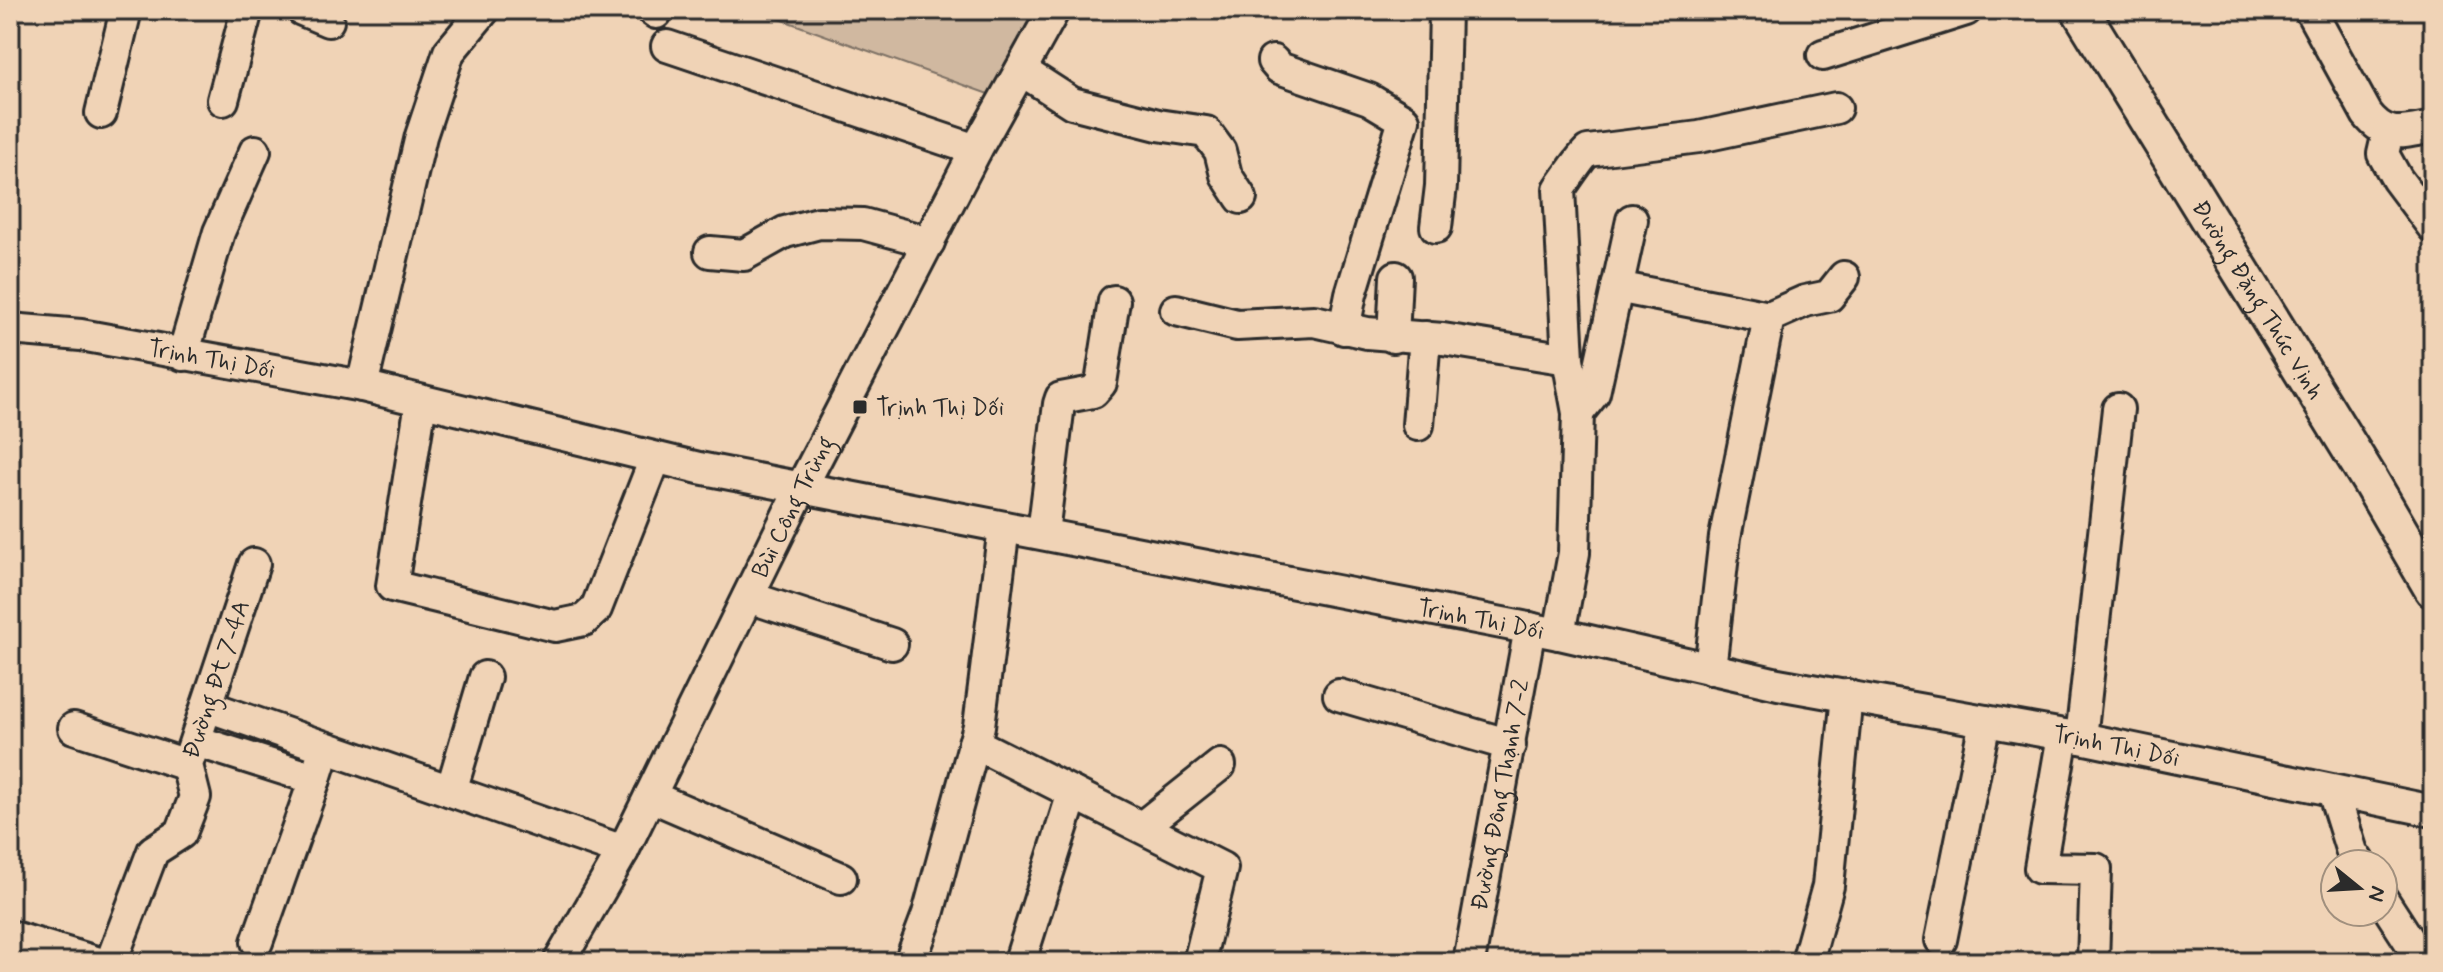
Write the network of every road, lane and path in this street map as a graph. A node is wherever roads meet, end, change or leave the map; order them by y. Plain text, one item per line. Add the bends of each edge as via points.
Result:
1 (126, 10) edge
2 (247, 10) edge
3 (484, 10) edge
4 (1054, 10) edge
5 (1445, 10) edge
6 (1966, 10) edge
7 (2080, 10) edge
8 (2098, 10) edge
9 (2310, 10) edge
10 (667, 46) dead end
11 (1823, 55) dead end
12 (1273, 61) dead end
13 (1021, 70) junction
14 (223, 100) dead end
15 (1836, 108) dead end
16 (101, 113) dead end
17 (2433, 127) edge
18 (2388, 132) junction
19 (976, 150) junction
20 (255, 151) dead end
21 (1241, 198) dead end
22 (1632, 220) dead end
23 (1436, 227) dead end
24 (2433, 227) edge
25 (929, 242) junction
26 (710, 252) dead end
27 (1396, 277) dead end
28 (1844, 277) dead end
29 (1617, 287) junction
30 (1114, 301) dead end
31 (1176, 310) dead end
32 (1769, 317) junction
33 (10, 329) edge
34 (1344, 329) junction
35 (1393, 337) junction
36 (1425, 337) junction
37 (183, 355) junction
38 (1568, 359) junction
39 (362, 386) junction
40 (421, 402) junction
41 (2118, 409) dead end
42 (1578, 413) junction
43 (1418, 425) dead end
44 (655, 459) junction
45 (801, 488) junction
46 (1004, 527) junction
47 (1043, 533) junction
48 (2433, 554) edge
49 (254, 564) dead end
50 (2433, 589) edge
51 (748, 597) junction
52 (1545, 631) junction
53 (892, 644) dead end
54 (1710, 669) junction
55 (485, 677) dead end
56 (1339, 695) dead end
57 (1847, 695) junction
58 (207, 706) junction
59 (1985, 721) junction
60 (74, 728) dead end
61 (2072, 736) junction
62 (974, 743) junction
63 (1510, 745) junction
64 (324, 748) junction
65 (191, 753) junction
66 (1220, 765) dead end
67 (315, 779) junction
68 (451, 791) junction
69 (2333, 791) junction
70 (1073, 793) junction
71 (650, 796) junction
72 (2433, 811) edge
73 (1142, 827) junction
74 (2351, 848) edge
75 (623, 851) junction
76 (841, 878) dead end
77 (2399, 925) edge
78 (10, 936) edge
79 (1941, 940) dead end
80 (257, 942) dead end
81 (1021, 958) dead end
82 (96, 962) edge
83 (111, 962) edge
84 (559, 962) edge
85 (910, 962) edge
86 (1199, 962) edge
87 (1469, 962) edge
88 (1807, 962) edge
89 (2093, 962) edge
90 (2423, 962) edge

1 - 16 street
2 - 14 street
3 - 39 street via 449,52 421,136
4 - 13 street, Bùi Công Trừng
5 - 23 street
6 - 11 street
7 - 50 main road, Đường Đặng Thúc Vịnh
8 - 48 main road, Đường Đặng Thúc Vịnh via 2324,369
9 - 18 street via 2367,114
10 - 19 street
12 - 34 street via 1279,68 1369,99 1404,120
13 - 19 street, Bùi Công Trừng
13 - 21 street via 1072,103 1206,132
15 - 38 street, Đường Đông Thạnh 7-2 via 1581,155 1559,189
17 - 18 street
18 - 24 street via 2383,154
19 - 25 street, Bùi Công Trừng
20 - 37 street via 219,232
22 - 29 street
25 - 26 street via 863,224 819,223 785,232 744,255
25 - 45 street, Bùi Công Trừng
27 - 35 street
28 - 32 street via 1829,296
29 - 32 street
29 - 42 street via 1594,393
30 - 47 street via 1101,383 1093,392 1061,398 1059,404
31 - 34 street via 1237,325 1314,321
32 - 54 street via 1725,537
33 - 37 street, Trịnh Thị Dối via 81,335
34 - 35 street
35 - 36 street
36 - 38 street
36 - 43 street
37 - 39 street, Trịnh Thị Dối
38 - 42 street, Đường Đông Thạnh 7-2
39 - 40 street, Trịnh Thị Dối
40 - 44 street, Trịnh Thị Dối
40 - 44 street via 392,586 555,626 584,620 596,609
41 - 61 street
42 - 52 street, Đường Đông Thạnh 7-2 via 1574,553
44 - 45 street, Trịnh Thị Dối
45 - 46 street, Trịnh Thị Dối
45 - 51 street, Bùi Công Trừng
46 - 47 street, Trịnh Thị Dối
46 - 62 street
47 - 52 street, Trịnh Thị Dối
49 - 58 street, Đường Đt 7-4A
51 - 53 street
51 - 71 street, Bùi Công Trừng
52 - 54 street, Trịnh Thị Dối
52 - 63 street, Đường Đông Thạnh 7-2
54 - 57 street, Trịnh Thị Dối
55 - 68 street
56 - 63 street
57 - 59 street, Trịnh Thị Dối
57 - 88 street via 1828,886
58 - 64 street
58 - 65 street, Đường Đt 7-4A
59 - 61 street, Trịnh Thị Dối
59 - 79 street
60 - 65 street
61 - 69 street, Trịnh Thị Dối
61 - 89 street via 2040,868 2096,869
62 - 70 street
62 - 85 street
63 - 87 street, Đường Đông Thạnh 7-2
64 - 67 street
64 - 68 street
65 - 67 street
65 - 83 street, Đường Đt 7-4A via 195,797 181,833 153,851
66 - 73 street
67 - 80 street
68 - 75 street
69 - 72 street, Trịnh Thị Dối
69 - 74 street
70 - 73 street
70 - 81 street
71 - 75 street, Bùi Công Trừng
71 - 76 street
73 - 86 street via 1222,868
75 - 84 street, Bùi Công Trừng
77 - 90 street
78 - 82 street

